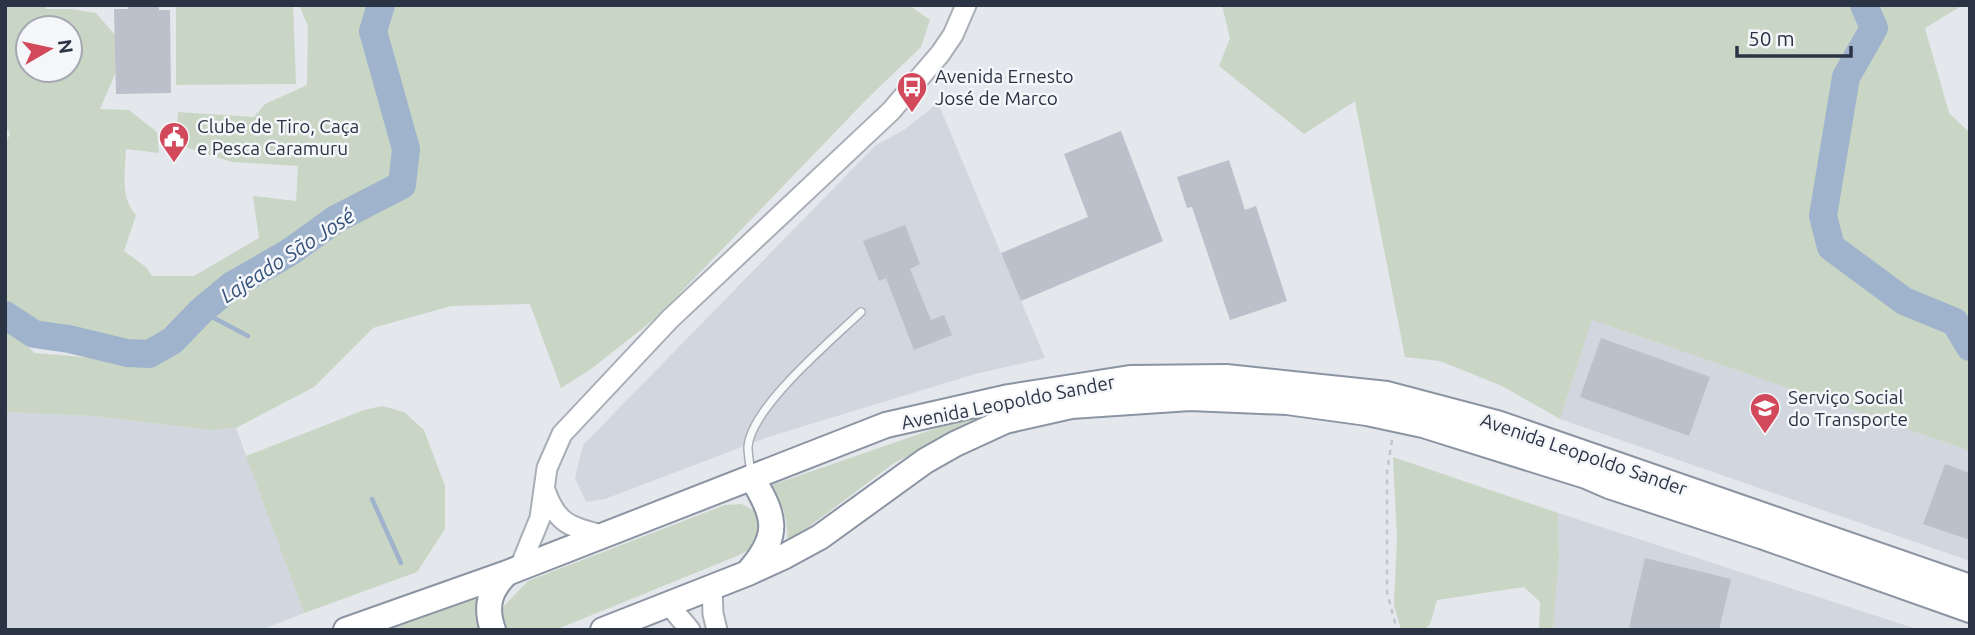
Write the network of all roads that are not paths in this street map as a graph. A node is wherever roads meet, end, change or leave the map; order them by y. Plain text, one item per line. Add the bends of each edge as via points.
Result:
1 (967, 7) edge
2 (861, 312) dead end
3 (752, 478) junction
4 (545, 489) junction
5 (605, 536) junction
6 (514, 570) junction
7 (748, 573) junction
8 (712, 587) junction
9 (1970, 587) edge
10 (669, 605) junction
11 (1970, 610) edge
12 (346, 630) edge
13 (493, 630) edge
14 (603, 630) edge
15 (690, 630) edge
16 (717, 630) edge

1 - 4 main road via 940,54 891,111 670,319 580,413 553,452
2 - 3 lane via 769,403 748,446
3 - 5 highway, Avenida Leopoldo Sander
3 - 7 highway via 772,516 772,530 768,546
3 - 9 highway, Avenida Leopoldo Sander via 886,425 961,407 1130,379 1226,377 1387,394 1497,423
4 - 5 main road via 562,521
4 - 6 main road via 531,544
5 - 6 highway, Avenida Leopoldo Sander
6 - 12 highway, Avenida Leopoldo Sander
6 - 13 highway via 496,584 489,598
7 - 8 highway, Avenida Leopoldo Sander
7 - 11 highway, Avenida Leopoldo Sander via 820,537 925,461 1005,421 1071,406 1190,398 1287,402 1396,419 1471,439
8 - 10 highway, Avenida Leopoldo Sander
8 - 16 main road
10 - 14 highway, Avenida Leopoldo Sander
10 - 15 main road

